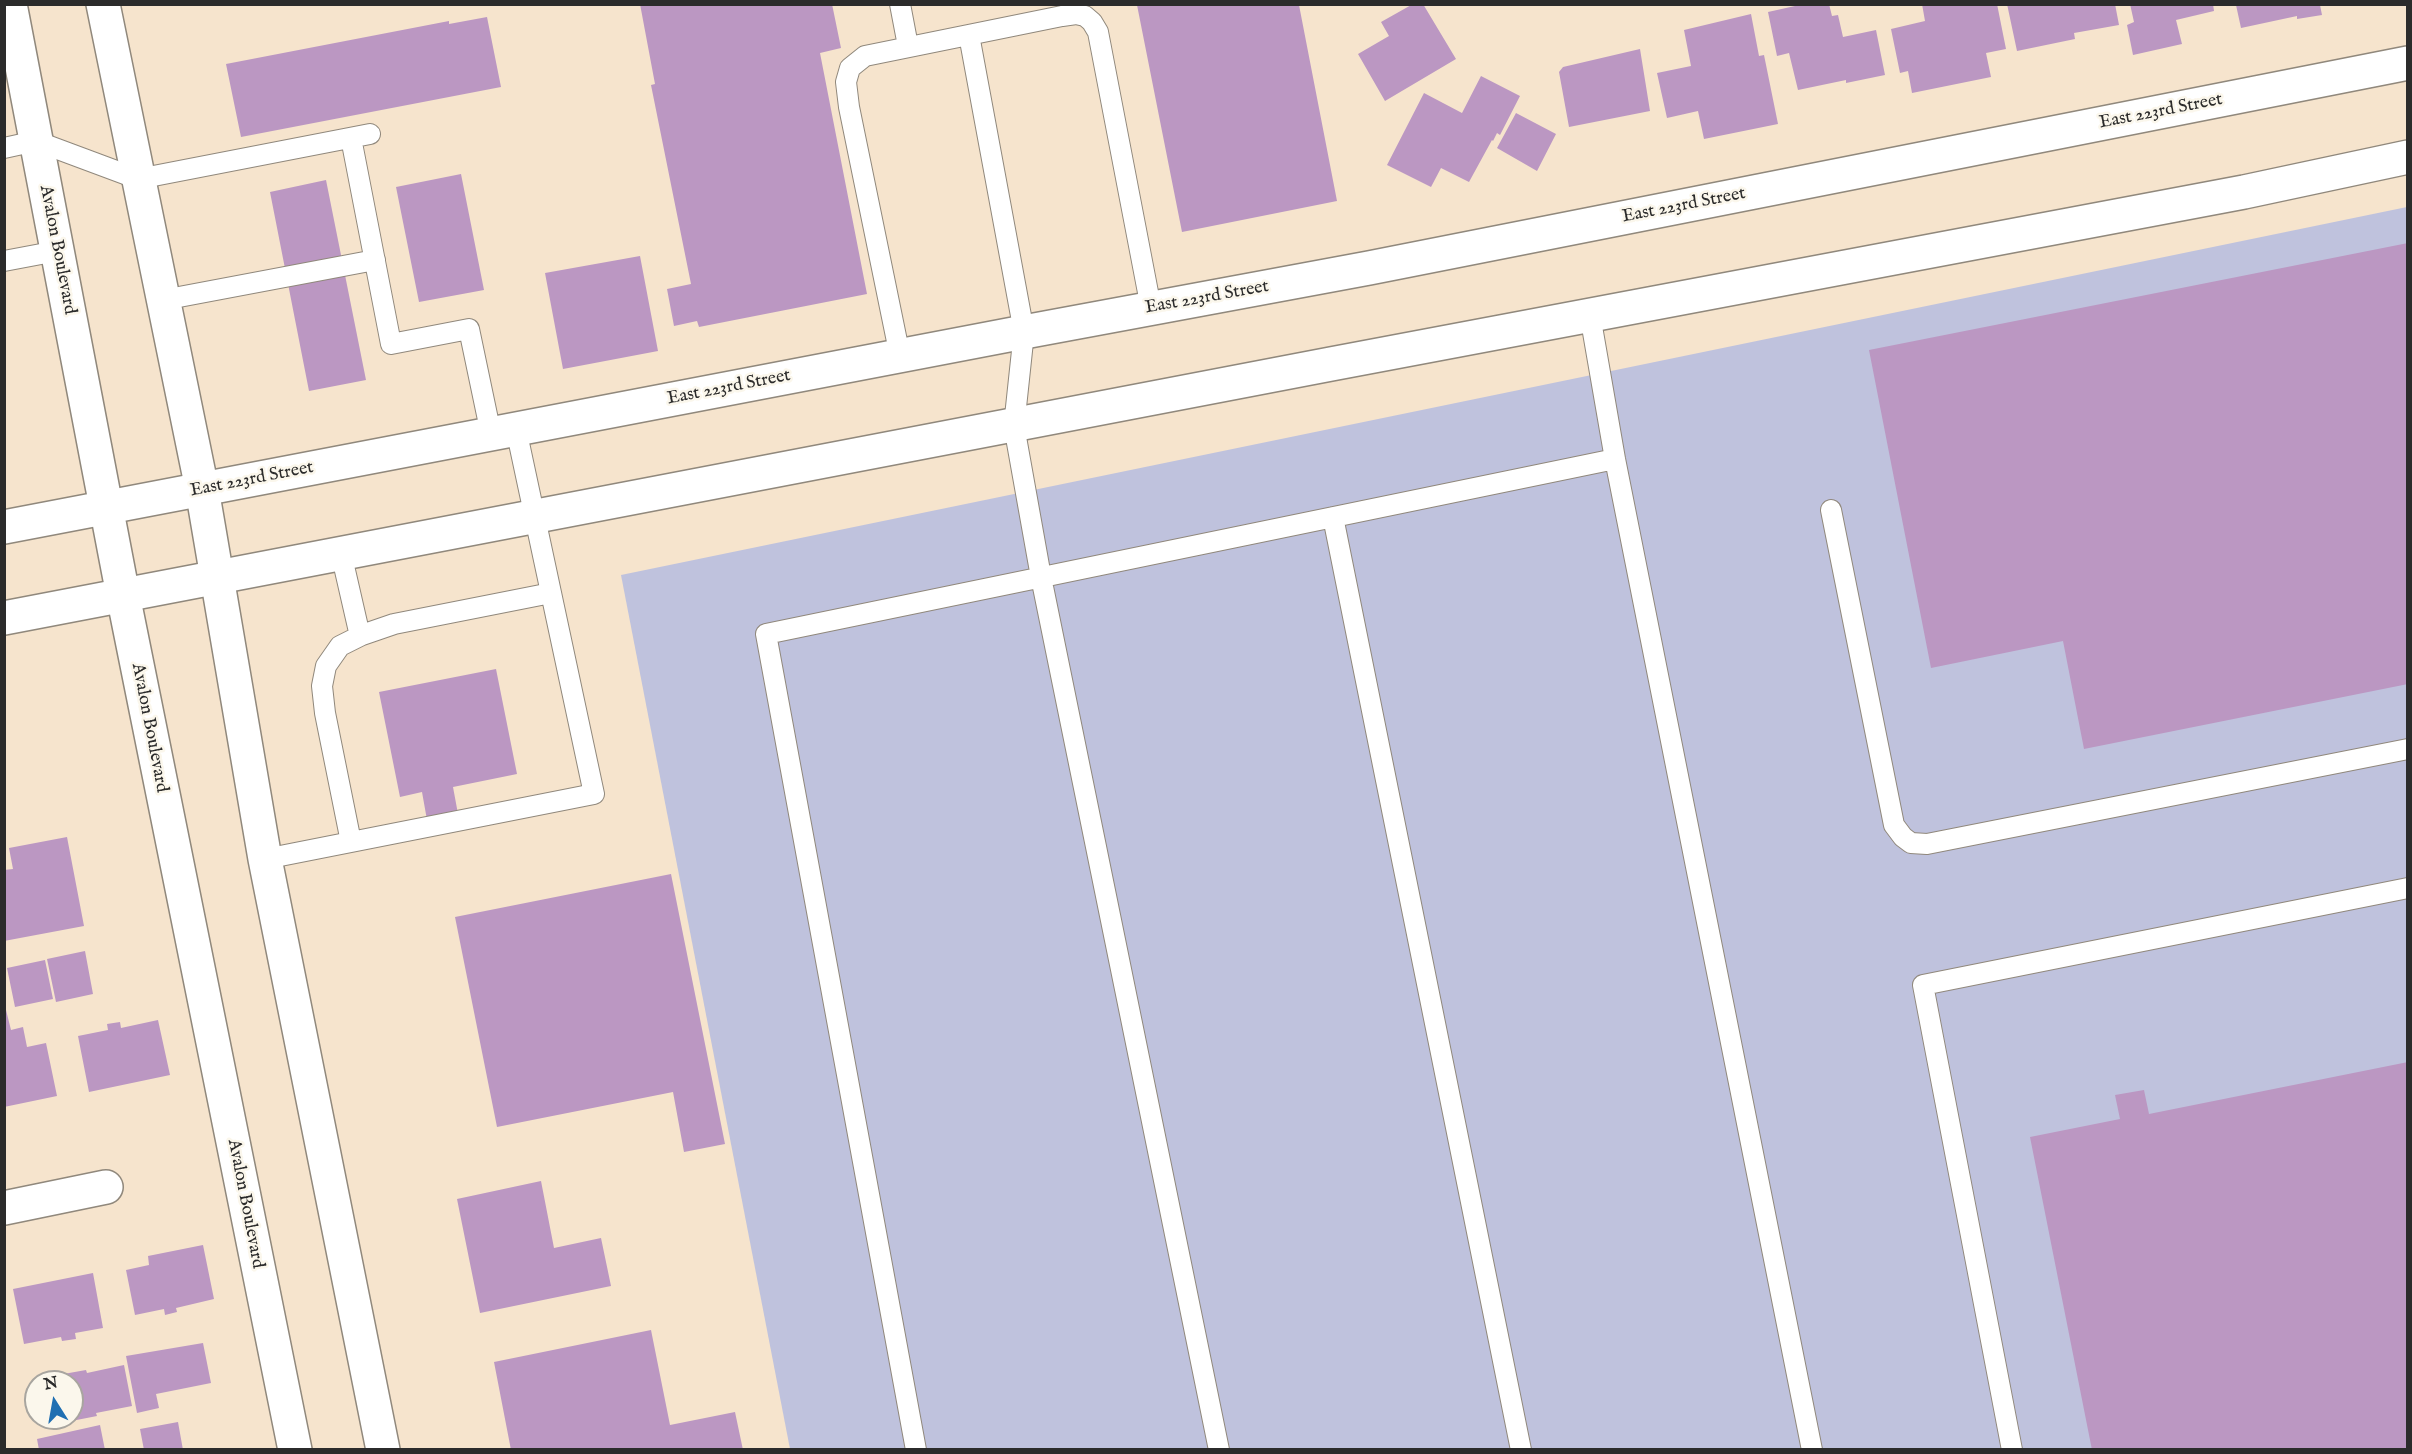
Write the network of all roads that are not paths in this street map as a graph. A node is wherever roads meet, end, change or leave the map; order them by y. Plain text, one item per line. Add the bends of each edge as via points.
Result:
1 (10, 4) edge
2 (103, 4) edge
3 (900, 4) edge
4 (969, 35) junction
5 (908, 46) junction
6 (2408, 63) edge
7 (36, 141) junction
8 (4, 148) edge
9 (2408, 157) edge
10 (138, 179) junction
11 (57, 251) junction
12 (375, 260) junction
13 (4, 261) edge
14 (163, 300) junction
15 (1151, 309) junction
16 (1590, 315) junction
17 (1024, 332) junction
18 (900, 356) junction
19 (1014, 426) junction
20 (504, 431) junction
21 (1615, 459) junction
22 (202, 489) junction
23 (106, 507) junction
24 (1831, 510) dead end
25 (535, 516) junction
26 (1333, 517) junction
27 (4, 527) edge
28 (341, 553) junction
29 (218, 577) junction
30 (1041, 577) junction
31 (551, 593) junction
32 (123, 595) junction
33 (4, 618) edge
34 (360, 636) junction
35 (2408, 749) edge
36 (351, 842) junction
37 (266, 859) junction
38 (2408, 888) edge
39 (106, 1187) dead end
40 (4, 1208) edge
41 (295, 1449) edge
42 (383, 1449) edge
43 (916, 1449) edge
44 (1219, 1449) edge
45 (1521, 1449) edge
46 (1812, 1449) edge
47 (2012, 1449) edge

1 - 7 main road, Avalon Boulevard
2 - 10 main road
3 - 5 lane
4 - 5 lane
4 - 15 lane via 1076,14 1092,22 1098,32
4 - 17 lane
5 - 18 lane via 865,56 850,68 846,82
6 - 15 main road, East 223rd Street
7 - 8 lane
7 - 10 lane
7 - 11 main road, Avalon Boulevard
9 - 16 main road via 2244,192
10 - 12 lane via 361,136
10 - 14 main road
11 - 13 lane
11 - 23 main road, Avalon Boulevard
12 - 14 lane
12 - 20 lane via 392,344 469,329
14 - 22 main road
15 - 17 main road, East 223rd Street
16 - 19 main road
16 - 21 lane
17 - 18 main road, East 223rd Street
17 - 19 lane
18 - 20 main road, East 223rd Street
19 - 25 main road
19 - 30 lane
20 - 22 main road, East 223rd Street
20 - 25 lane
21 - 26 lane
21 - 46 lane
22 - 23 main road, East 223rd Street
22 - 29 main road
23 - 27 main road, East 223rd Street
23 - 32 main road, Avalon Boulevard
24 - 35 lane via 1894,825 1911,843 1927,844
25 - 28 main road
25 - 31 lane
26 - 30 lane
26 - 45 lane
28 - 29 main road
28 - 34 lane
29 - 32 main road
29 - 37 main road
30 - 43 lane via 766,634
30 - 44 lane
31 - 34 lane via 394,624
31 - 36 lane via 594,794
32 - 33 main road
32 - 41 main road, Avalon Boulevard
34 - 36 lane via 340,646 326,666 322,686
36 - 37 lane
37 - 42 main road
38 - 47 lane via 1923,986
39 - 40 main road

